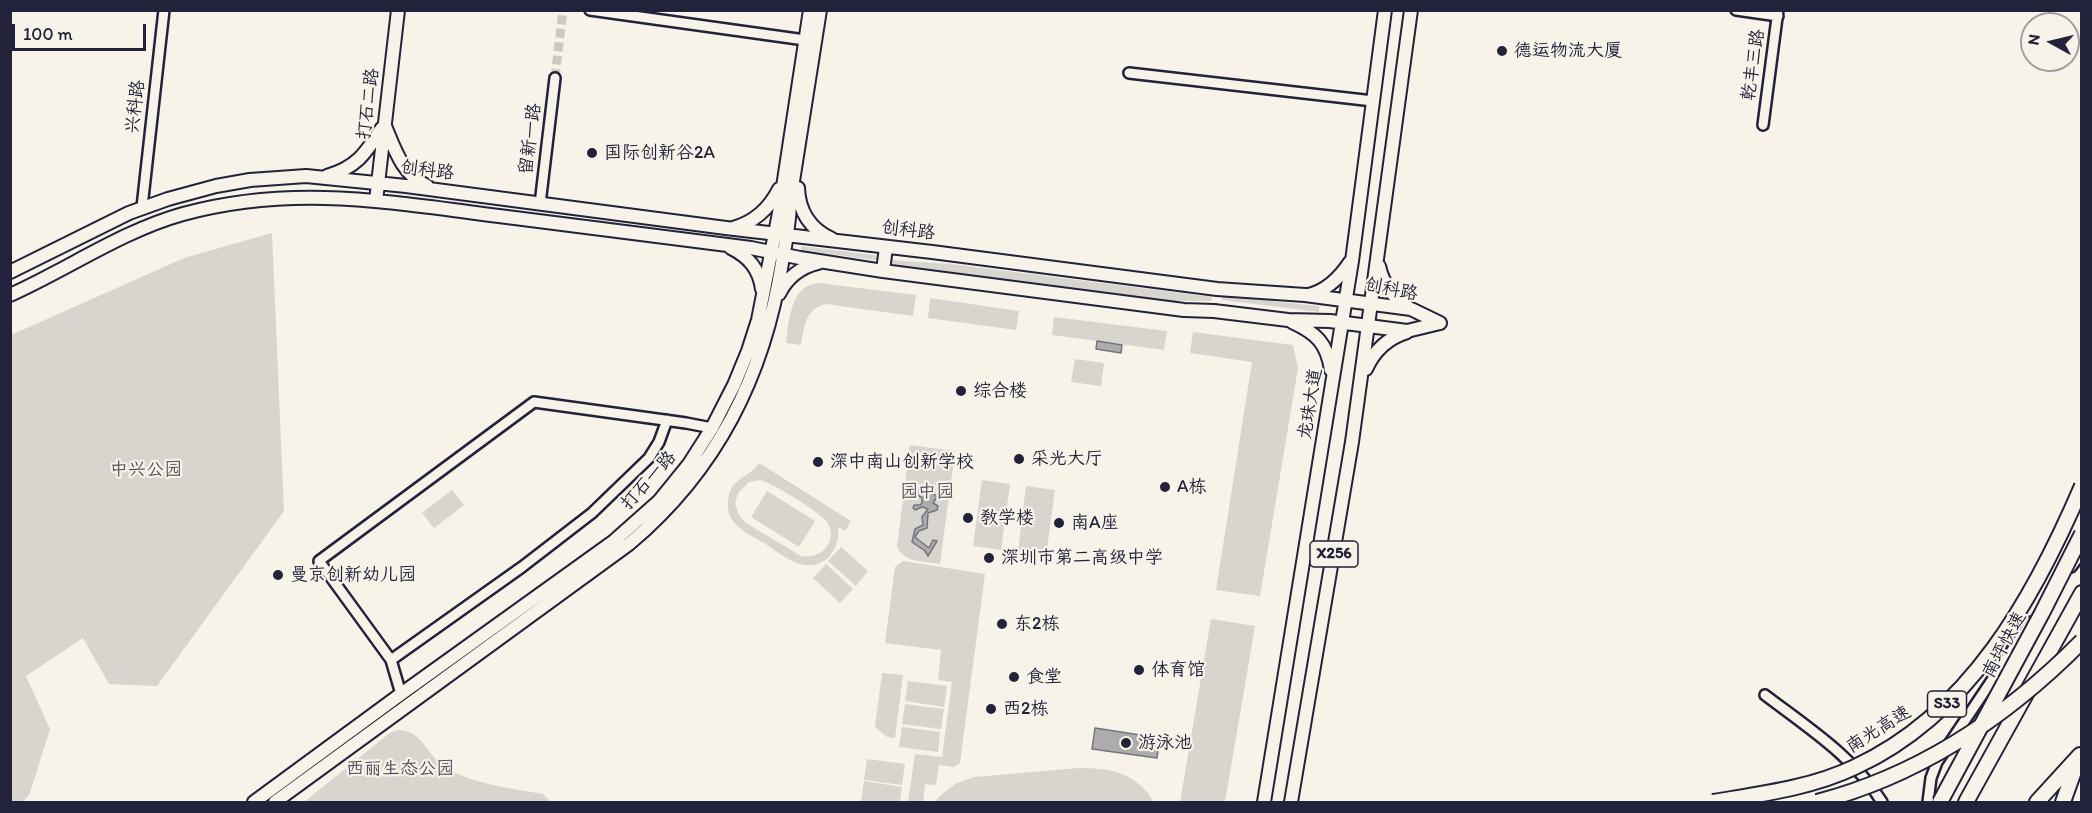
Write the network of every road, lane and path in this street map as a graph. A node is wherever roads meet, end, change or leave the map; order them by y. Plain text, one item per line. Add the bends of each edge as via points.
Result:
1 (164, 10) edge
2 (398, 10) edge
3 (590, 10) edge
4 (810, 10) edge
5 (820, 10) edge
6 (1385, 10) edge
7 (1411, 10) edge
8 (1420, 10) edge
9 (1736, 10) edge
10 (1778, 13) edge
11 (1407, 36) junction
12 (805, 40) junction
13 (1129, 73) dead end
14 (555, 78) tunnel mouth
15 (809, 80) junction
16 (1373, 101) junction
17 (385, 125) junction
18 (1763, 125) dead end
19 (785, 177) junction
20 (322, 178) junction
21 (378, 183) junction
22 (433, 189) junction
23 (790, 200) junction
24 (376, 201) junction
25 (540, 204) junction
26 (142, 207) junction
27 (726, 228) junction
28 (781, 235) junction
29 (838, 242) junction
30 (721, 244) junction
31 (886, 247) junction
32 (1353, 252) junction
33 (778, 253) junction
34 (1377, 254) junction
35 (825, 262) junction
36 (883, 271) junction
37 (10, 272) edge
38 (1217, 289) junction
39 (10, 295) edge
40 (1305, 296) junction
41 (1346, 301) junction
42 (775, 304) junction
43 (1371, 304) junction
44 (761, 306) junction
45 (1411, 309) junction
46 (1214, 310) junction
47 (1288, 320) junction
48 (1342, 322) junction
49 (1368, 326) junction
50 (1407, 331) junction
51 (1361, 378) junction
52 (1331, 386) junction
53 (667, 420) junction
54 (712, 428) junction
55 (2082, 486) edge
56 (2082, 534) edge
57 (2082, 552) edge
58 (2082, 593) edge
59 (2082, 641) edge
60 (391, 660) junction
61 (401, 694) junction
62 (1768, 698) dead end
63 (2081, 754) edge
64 (254, 802) edge
65 (275, 802) edge
66 (1264, 802) edge
67 (1291, 802) edge
68 (1713, 802) edge
69 (1817, 802) edge
70 (1882, 802) edge
71 (1928, 802) edge
72 (1940, 802) edge
73 (1966, 802) edge
74 (2037, 802) edge
75 (2063, 802) edge

1 - 26 street, 兴科路
2 - 17 main road, 打石二路
3 - 12 street
4 - 12 main road, 打石一路
5 - 15 main road, 打石一路
6 - 16 main road, 龙珠大道 / X256
7 - 11 main road, X256
8 - 11 main road
9 - 10 street
10 - 18 street, 乾丰三路
11 - 34 main road, X256
12 - 15 street
12 - 19 main road, 打石一路
13 - 16 street
14 - 25 street, 留新一路
15 - 23 main road, 打石一路
16 - 32 main road, 龙珠大道 / X256
17 - 20 main road via 358,161
17 - 21 main road, 打石二路
17 - 22 main road via 405,169
19 - 27 main road via 774,200 762,213 745,224
19 - 28 main road, 打石一路
20 - 21 main road, 创科路
20 - 26 main road, 创科路 via 241,181
21 - 22 main road, 创科路
21 - 24 main road, 打石二路
22 - 25 main road, 创科路
23 - 28 main road, 打石一路 via 790,222
23 - 29 main road via 798,188 807,220 820,233
24 - 30 main road, 创科路
24 - 39 main road, 创科路 via 293,196 224,204 182,214 130,234
25 - 27 main road, 创科路
26 - 37 main road, 创科路
27 - 28 main road, 创科路
28 - 29 main road, 创科路
28 - 33 main road, 打石一路
29 - 31 main road, 创科路
30 - 33 main road, 创科路
30 - 44 main road via 753,265 761,285
31 - 36 main road
31 - 38 main road, 创科路
32 - 40 main road via 1345,269 1331,284
32 - 41 main road, 龙珠大道 / X256
33 - 35 main road, 创科路
33 - 42 main road, 打石一路
33 - 44 main road, 打石一路
34 - 43 main road, X256
34 - 45 main road via 1386,286
35 - 36 main road, 创科路
35 - 42 main road via 793,276
36 - 46 main road, 创科路 via 1184,310
38 - 40 main road, 创科路
38 - 46 main road
40 - 41 main road, 创科路
41 - 43 main road, 创科路
41 - 48 main road, 龙珠大道 / X256
42 - 65 main road, 打石一路 via 755,370 724,435 693,479 643,532
43 - 45 main road, 创科路
43 - 49 main road, X256
44 - 54 main road, 打石一路 via 745,358
45 - 50 main road, 创科路 via 1440,323
46 - 47 main road, 创科路
47 - 48 main road, 创科路
47 - 52 main road via 1311,331 1322,343 1330,360
48 - 49 main road, 创科路
48 - 52 main road, 龙珠大道 / X256
49 - 50 main road, 创科路
49 - 51 main road, X256
50 - 51 main road via 1377,350
51 - 67 main road, X256
52 - 66 main road, 龙珠大道 / X256
53 - 54 street
53 - 60 street via 649,458 592,513
53 - 60 street via 534,402 319,561
54 - 61 main road, 打石一路 via 673,485 631,527
55 - 68 highway, 南光高速 / S33, bridge via 2012,622 1972,678 1929,720 1880,754 1832,776 1783,790
56 - 72 highway, 南坪快速, bridge
57 - 71 street via 1998,668 1937,762
58 - 73 highway, bridge
59 - 69 highway, S33, bridge via 2006,710 1970,736 1883,781
60 - 61 street
61 - 64 main road, 打石一路
62 - 70 street via 1848,760
63 - 74 highway
63 - 75 highway

